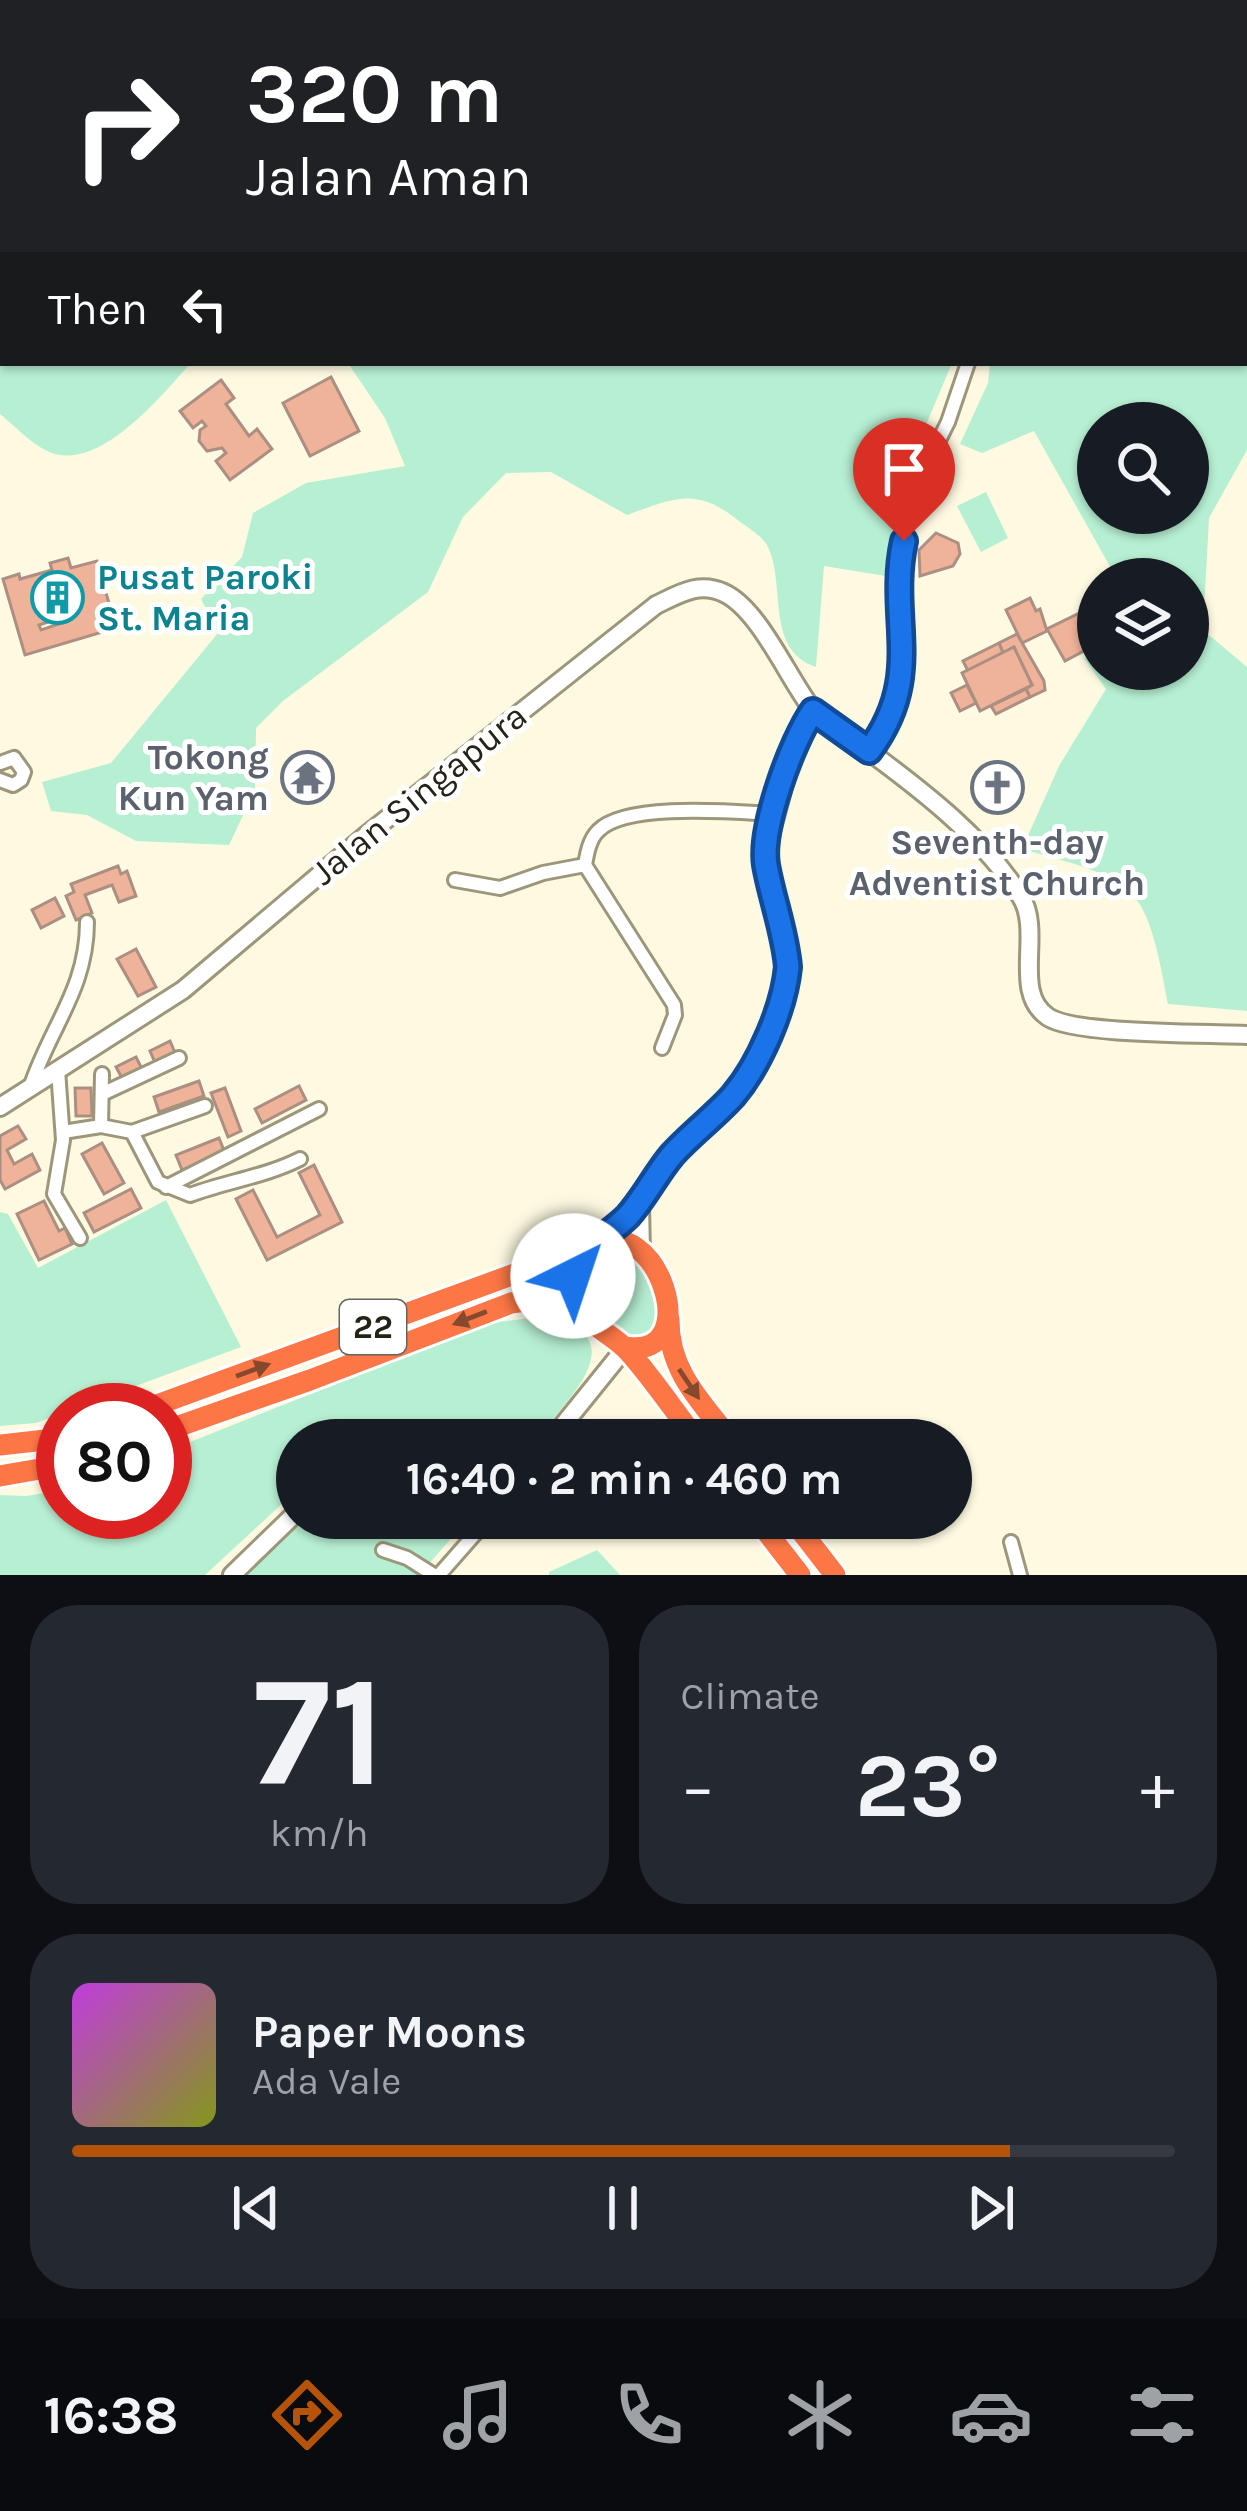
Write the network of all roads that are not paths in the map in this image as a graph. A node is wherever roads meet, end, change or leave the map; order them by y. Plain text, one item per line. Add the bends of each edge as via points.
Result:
1 (967, 366) edge
2 (813, 711) junction
3 (869, 751) junction
4 (0, 763) edge
5 (0, 780) edge
6 (774, 814) junction
7 (585, 866) junction
8 (455, 880) dead end
9 (88, 922) dead end
10 (1247, 1035) edge
11 (662, 1048) dead end
12 (178, 1058) dead end
13 (58, 1070) junction
14 (102, 1075) dead end
15 (29, 1089) junction
16 (102, 1094) junction
17 (205, 1106) dead end
18 (0, 1107) edge
19 (319, 1109) dead end
20 (101, 1126) junction
21 (63, 1132) junction
22 (132, 1132) junction
23 (300, 1159) dead end
24 (166, 1187) junction
25 (640, 1202) junction
26 (80, 1238) dead end
27 (602, 1241) junction
28 (641, 1254) junction
29 (582, 1311) junction
30 (669, 1318) junction
31 (626, 1347) junction
32 (192, 1392) edge
33 (568, 1419) edge
34 (681, 1419) edge
35 (714, 1419) edge
36 (192, 1422) edge
37 (36, 1441) edge
38 (0, 1445) edge
39 (36, 1470) edge
40 (0, 1476) edge
41 (276, 1532) edge
42 (470, 1539) edge
43 (772, 1539) edge
44 (807, 1539) edge
45 (1011, 1542) dead end
46 (383, 1550) dead end
47 (232, 1575) edge
48 (437, 1575) edge
49 (800, 1575) edge
50 (835, 1575) edge
51 (1020, 1575) edge

1 - 3 street via 908,515 898,578 902,672
2 - 3 street
2 - 6 street
2 - 13 street, Jalan Singapura via 745,609 720,591 688,589 656,605 183,990
3 - 10 street via 975,840 1023,900 1031,918 1030,986 1042,1012 1097,1028
4 - 5 street via 14,758 24,772 13,785
6 - 7 street via 631,815 597,831
6 - 25 street via 765,854 787,952 786,984 743,1083 674,1153
7 - 8 street via 500,888
7 - 11 street via 674,1006
9 - 15 street via 75,995
12 - 16 street
13 - 15 street, Jalan Singapura
13 - 21 street
14 - 16 street
15 - 18 street, Jalan Singapura
16 - 20 street
17 - 22 street
19 - 24 street
20 - 21 street
20 - 22 street
21 - 26 street via 54,1194
22 - 24 street
23 - 24 street via 190,1195
25 - 27 street
25 - 28 street
27 - 28 highway
27 - 29 highway via 576,1265
32 -> 27 highway, 22
28 - 30 highway via 665,1288
29 - 31 highway, 22
29 -> 36 highway, 22 via 539,1299 511,1303
30 - 31 highway via 656,1342
30 -> 35 highway via 668,1344 683,1379
31 - 33 street
31 - 34 highway, 22
37 - 38 highway
39 - 40 highway
41 - 47 street
42 - 48 street
43 - 49 highway
44 - 50 highway
45 - 51 street
46 - 48 street

